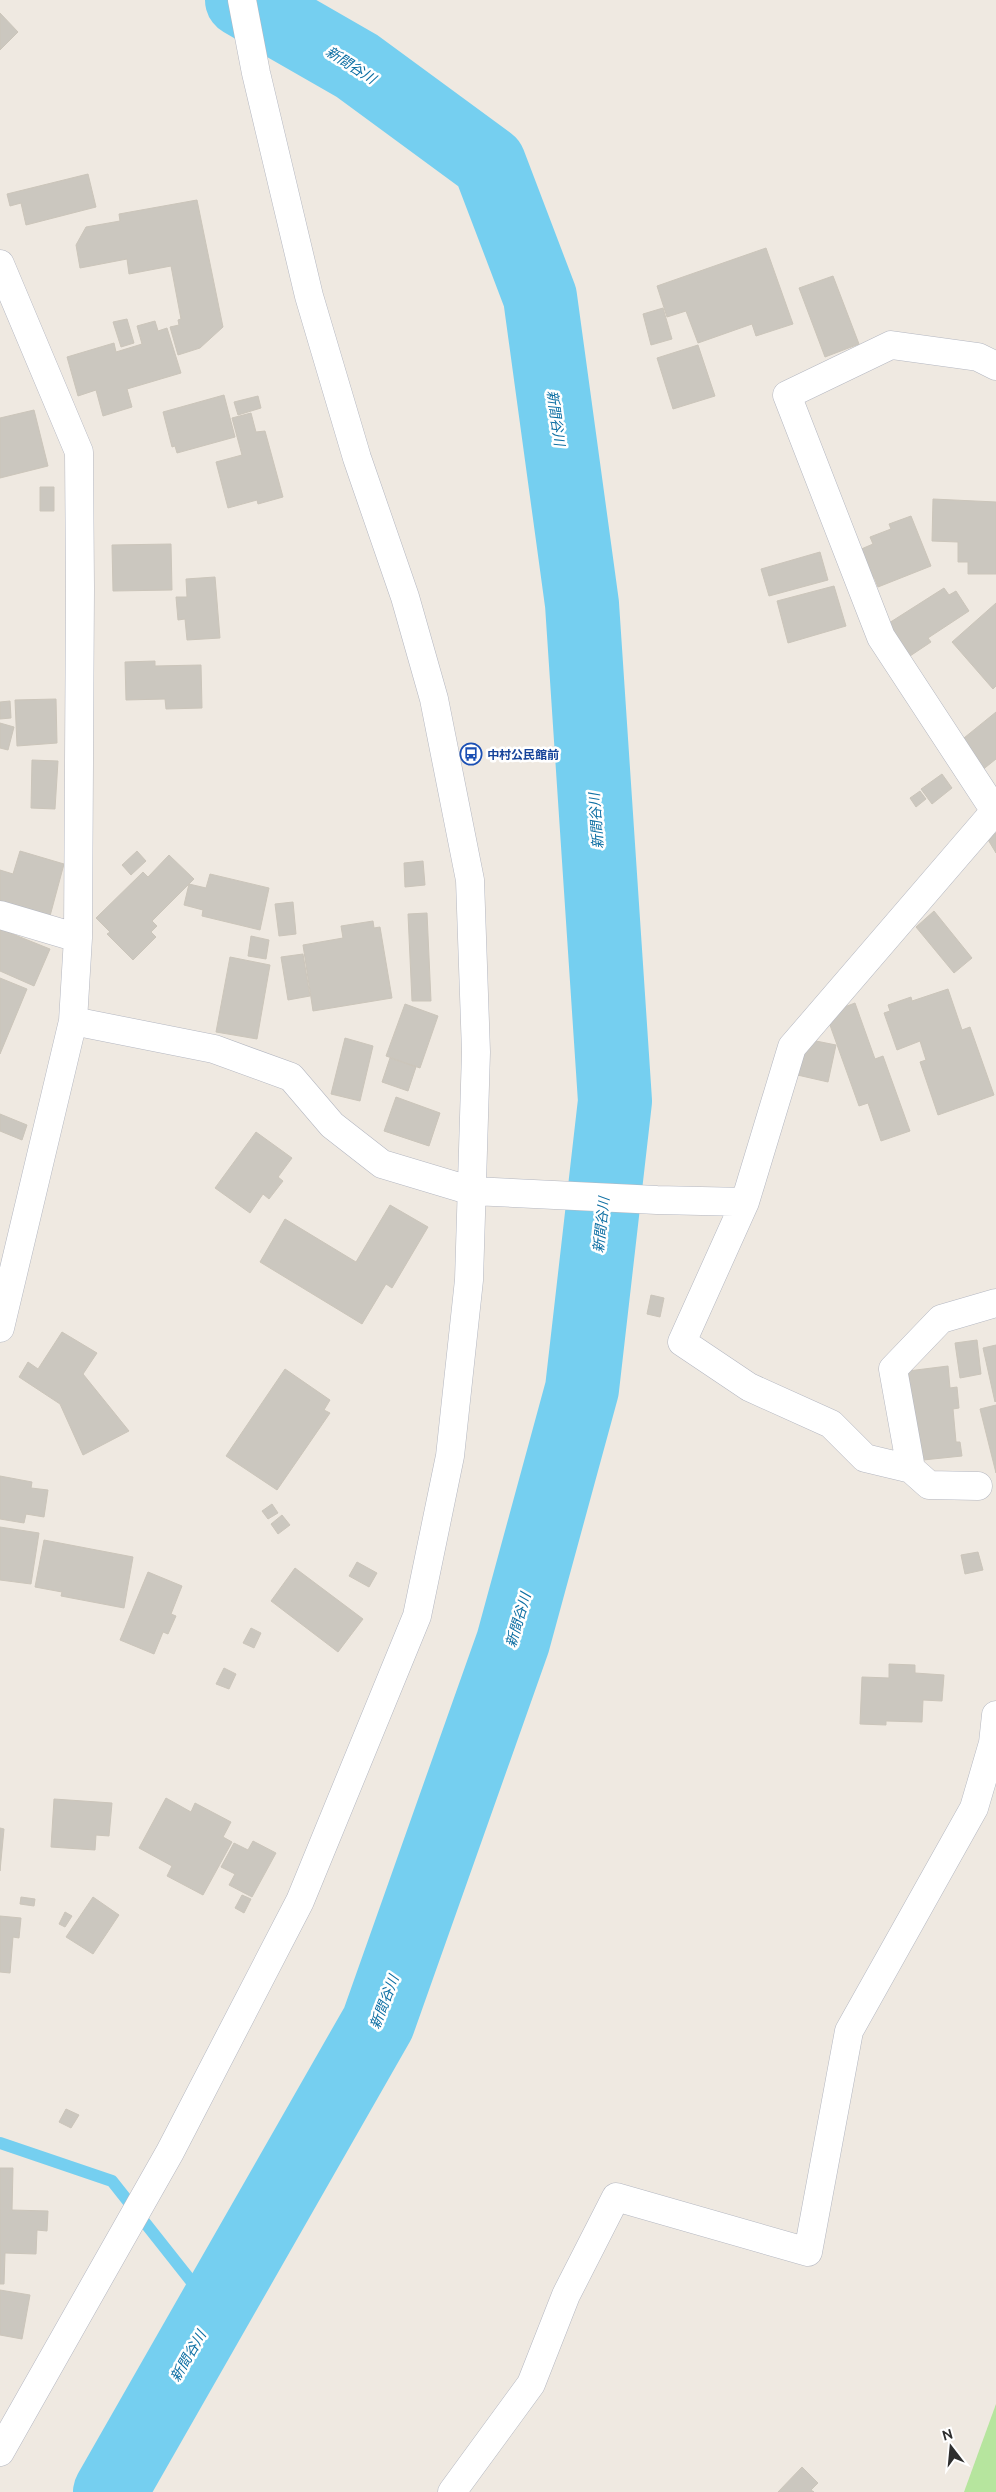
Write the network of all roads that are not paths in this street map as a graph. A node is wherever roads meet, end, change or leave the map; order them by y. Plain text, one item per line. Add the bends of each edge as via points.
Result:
1 (242, 0) edge
2 (0, 264) edge
3 (996, 366) edge
4 (0, 915) edge
5 (78, 938) junction
6 (73, 1021) junction
7 (472, 1192) junction
8 (745, 1202) junction
9 (996, 1303) edge
10 (0, 1328) edge
11 (911, 1470) junction
12 (978, 1486) dead end
13 (996, 1715) edge
14 (0, 2452) edge
15 (452, 2492) edge

1 - 7 street via 309,296 434,699 470,880 476,1052
2 - 5 street via 79,452
3 - 8 street via 978,357 891,345 788,395 881,637 995,811 792,1047
4 - 5 street
5 - 6 street
6 - 7 street via 214,1049 291,1077 332,1125 382,1164
6 - 10 street
7 - 8 street
7 - 14 street via 469,1280 450,1456 417,1616 300,1901 170,2152
8 - 11 street via 682,1342 750,1387 831,1424 865,1458
9 - 11 street via 941,1318 892,1369
11 - 12 street via 929,1485
13 - 15 street via 993,1743 974,1808 850,2031 808,2252 616,2197 566,2295 531,2384

